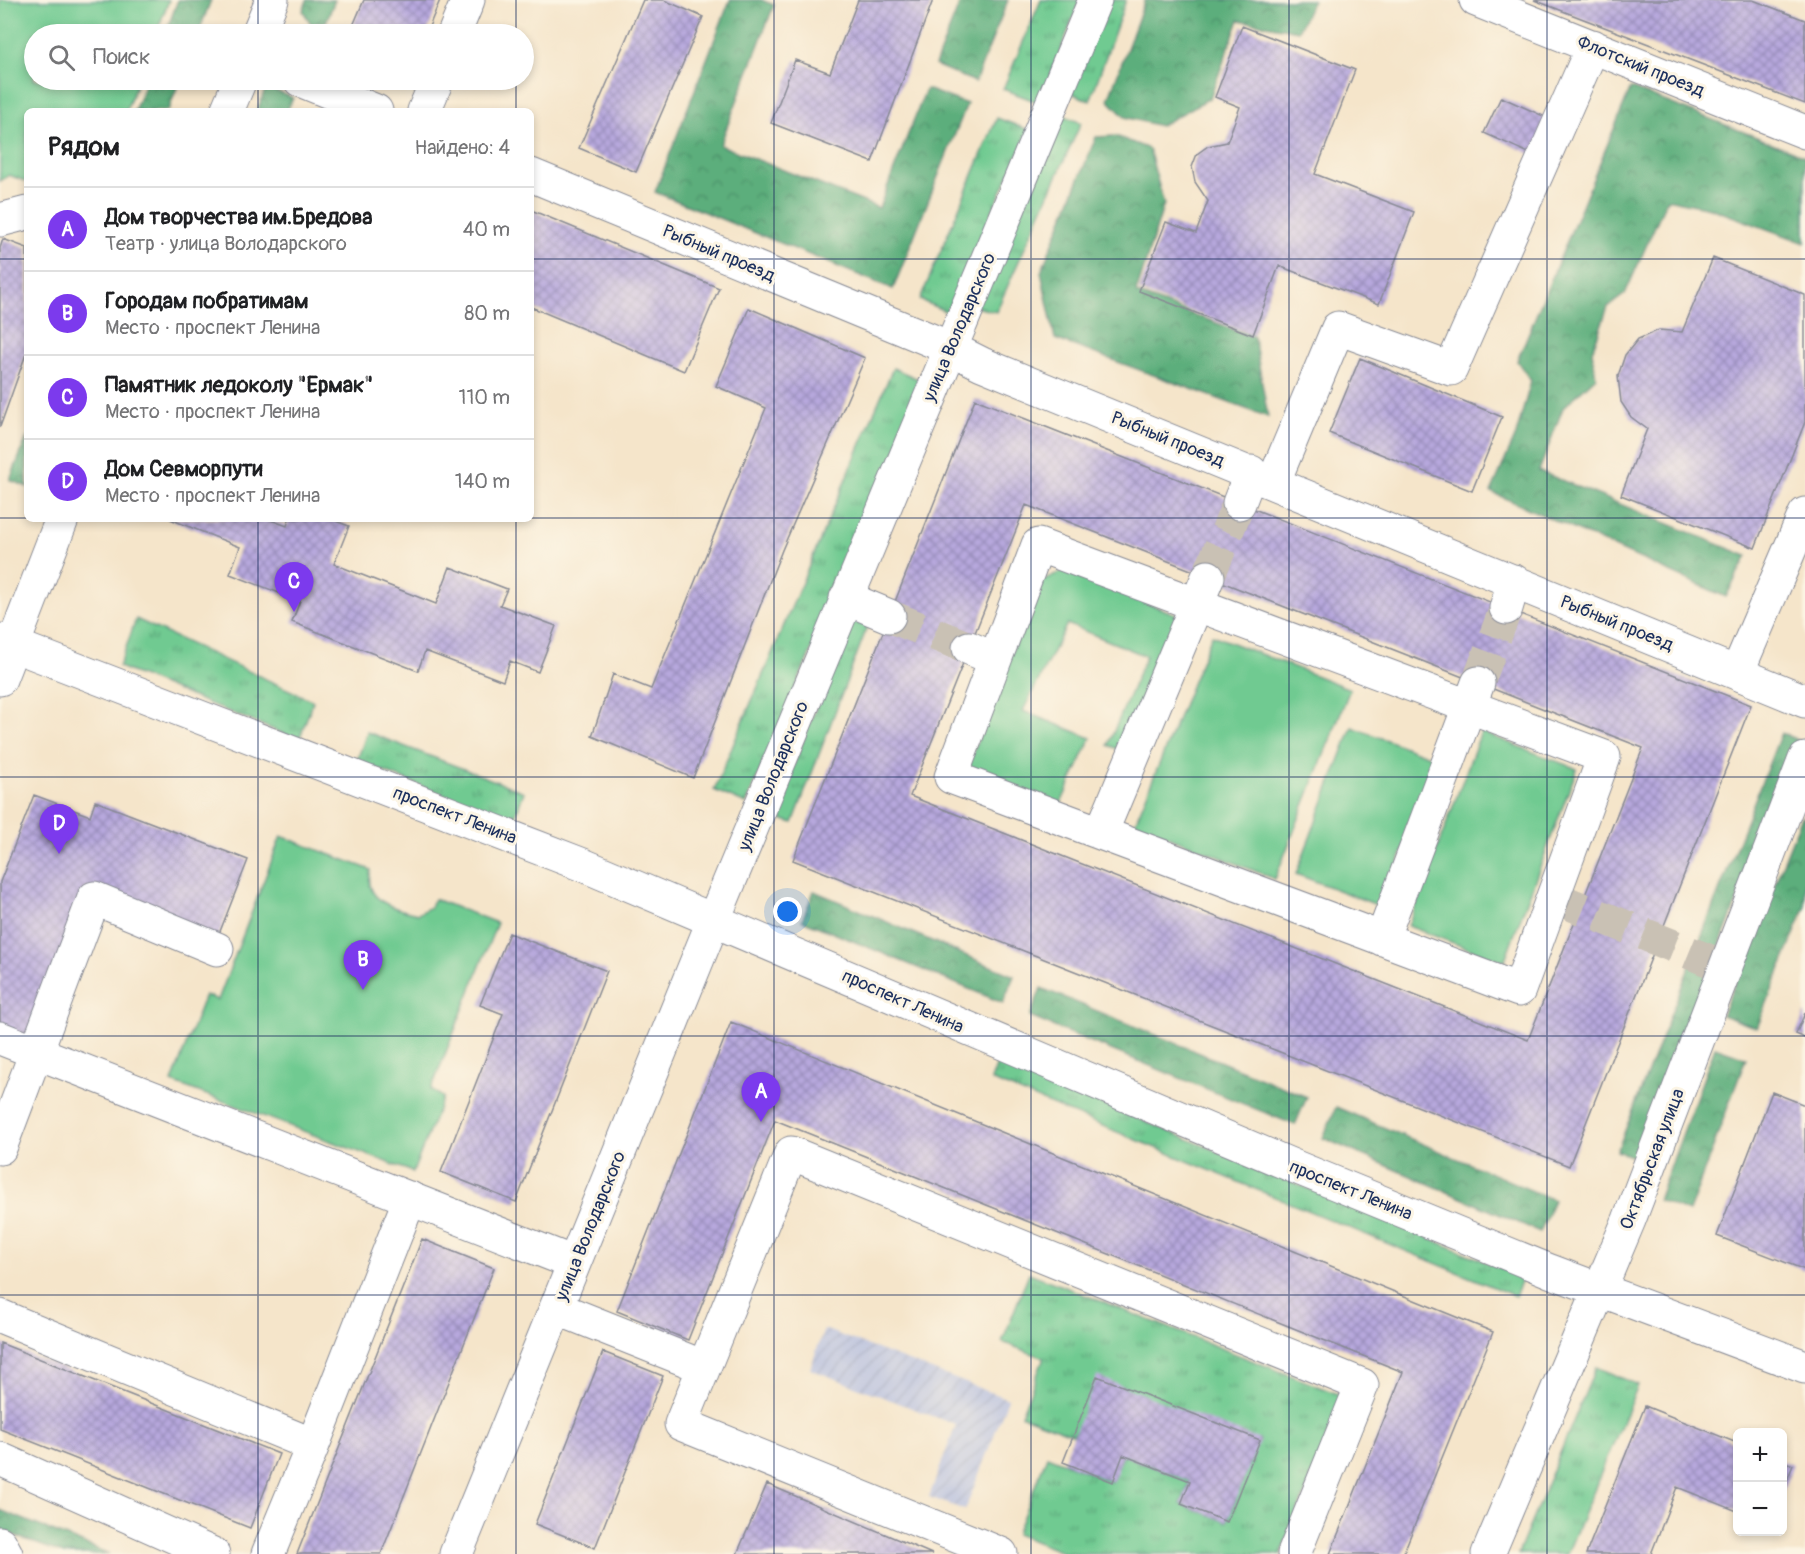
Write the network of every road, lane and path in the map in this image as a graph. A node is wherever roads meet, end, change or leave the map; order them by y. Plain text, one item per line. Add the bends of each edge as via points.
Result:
1 (272, 0) edge
2 (468, 0) edge
3 (1095, 0) edge
4 (1476, 0) edge
5 (262, 24) edge
6 (458, 24) edge
7 (1593, 46) junction
8 (236, 90) edge
9 (325, 90) edge
10 (433, 90) edge
11 (228, 108) edge
12 (369, 108) edge
13 (425, 108) edge
14 (1805, 132) edge
15 (534, 176) edge
16 (24, 214) edge
17 (0, 220) edge
18 (950, 348) junction
19 (1262, 477) junction
20 (1239, 503) tunnel mouth
21 (1805, 514) edge
22 (61, 522) edge
23 (1202, 590) junction
24 (846, 598) junction
25 (889, 616) tunnel mouth
26 (7, 642) edge
27 (1737, 673) junction
28 (0, 679) edge
29 (1473, 695) junction
30 (1805, 701) edge
31 (1805, 759) edge
32 (1799, 795) edge
33 (1101, 833) junction
34 (714, 919) junction
35 (1382, 939) junction
36 (217, 949) dead end
37 (0, 1038) edge
38 (37, 1052) junction
39 (0, 1148) edge
40 (410, 1198) junction
41 (574, 1263) junction
42 (1601, 1290) junction
43 (556, 1308) junction
44 (0, 1316) edge
45 (704, 1367) junction
46 (1805, 1367) edge
47 (313, 1445) junction
48 (0, 1459) edge
49 (0, 1543) edge
50 (460, 1553) edge
51 (6, 1554) edge
52 (213, 1554) edge
53 (268, 1554) edge
54 (1001, 1554) edge
55 (1294, 1554) edge
56 (1488, 1554) edge

1 - 5 street
2 - 6 street
3 - 18 street, улица Володарского
4 - 7 street, Флотский проезд
7 - 14 street, Флотский проезд
7 - 19 street via 1451,369 1338,328
8 - 11 street
9 - 12 street
10 - 13 street
15 - 18 street, Рыбный проезд
16 - 17 street
18 - 19 street, Рыбный проезд
18 - 24 street, улица Володарского
19 - 20 street
19 - 27 street, Рыбный проезд via 1510,594
21 - 27 street
22 - 26 street
23 - 29 street
23 - 33 street
23 - 33 street via 1038,545 982,653 951,777
24 - 25 street
24 - 34 street, улица Володарского
26 - 28 street
26 - 34 street, проспект Ленина via 583,864
27 - 30 street, Рыбный проезд
29 - 35 street
29 - 35 street via 1604,757 1523,980 1519,990
31 - 32 street, Октябрьская улица
32 - 42 street, Октябрьская улица
33 - 35 street
34 - 41 street, улица Володарского
34 - 42 street, проспект Ленина via 1298,1168
36 - 38 street via 94,898
37 - 38 street
38 - 39 street
38 - 40 street
40 - 41 street
40 - 47 street
41 - 43 street, улица Володарского
42 - 46 street, проспект Ленина
42 - 56 street, Октябрьская улица
43 - 45 street
43 - 50 street, улица Володарского
44 - 47 street
45 - 54 street via 681,1424
45 - 55 street via 791,1153 1362,1385
47 - 53 street
48 - 52 street
49 - 51 street

